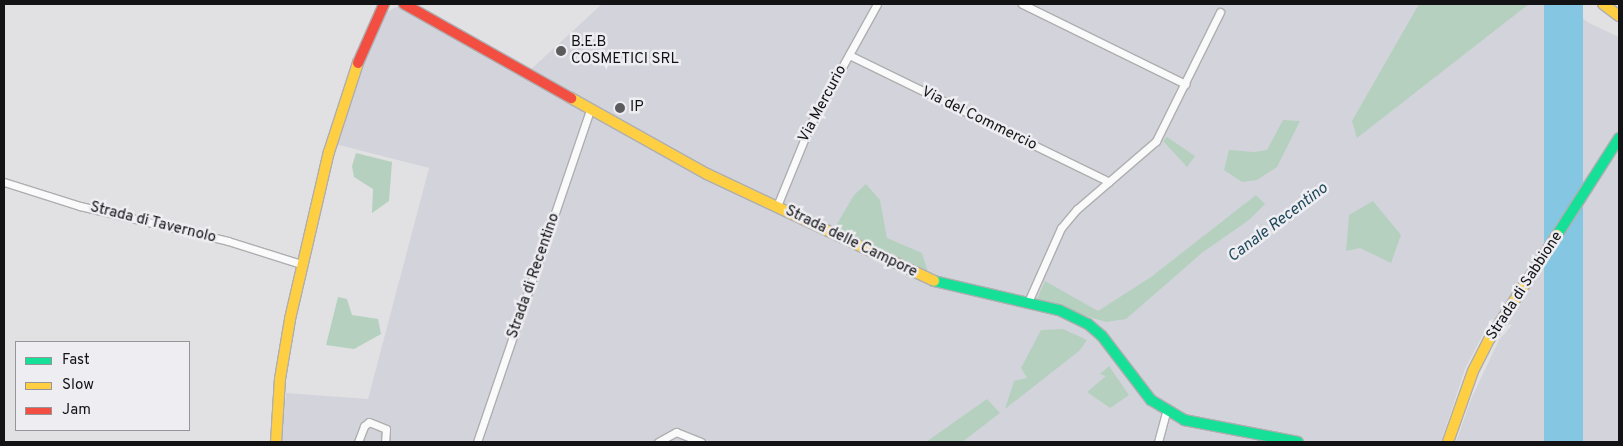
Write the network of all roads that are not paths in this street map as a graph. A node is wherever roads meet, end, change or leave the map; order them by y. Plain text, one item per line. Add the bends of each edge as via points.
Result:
1 (384, 4) edge
2 (404, 4) edge
3 (877, 4) edge
4 (1022, 4) edge
5 (1042, 4) edge
6 (1603, 4) edge
7 (1038, 12) junction
8 (1220, 12) dead end
9 (1619, 16) edge
10 (849, 55) junction
11 (1185, 84) junction
12 (590, 110) junction
13 (1619, 138) edge
14 (4, 182) edge
15 (1109, 182) junction
16 (777, 206) junction
17 (302, 264) junction
18 (1028, 302) junction
19 (1166, 412) junction
20 (276, 442) edge
21 (358, 442) edge
22 (384, 442) edge
23 (477, 442) edge
24 (658, 442) edge
25 (701, 442) edge
26 (1158, 442) edge
27 (1298, 442) edge
28 (1448, 442) edge

1 - 17 street via 365,41 346,92
2 - 12 street, Strada delle Campore
3 - 10 street, Via Mercurio
4 - 7 street
5 - 7 street
6 - 9 street
7 - 11 street
8 - 11 street
10 - 15 street, Via del Commercio
10 - 16 street, Via Mercurio via 810,126
11 - 15 street via 1156,141
12 - 16 street, Strada delle Campore via 707,174
12 - 23 street, Strada di Recentino
13 - 28 street, Strada di Sabbione via 1490,338 1473,371
14 - 17 street, Strada di Tavernolo via 80,206 228,241
15 - 18 street via 1061,228
16 - 18 street, Strada delle Campore via 947,286
17 - 20 street via 280,378
18 - 19 street, Strada delle Campore via 1060,310 1088,324 1102,336 1151,400
19 - 26 street
19 - 27 street, Strada delle Campore via 1184,420
21 - 22 street via 369,422 386,429
24 - 25 street via 676,432

